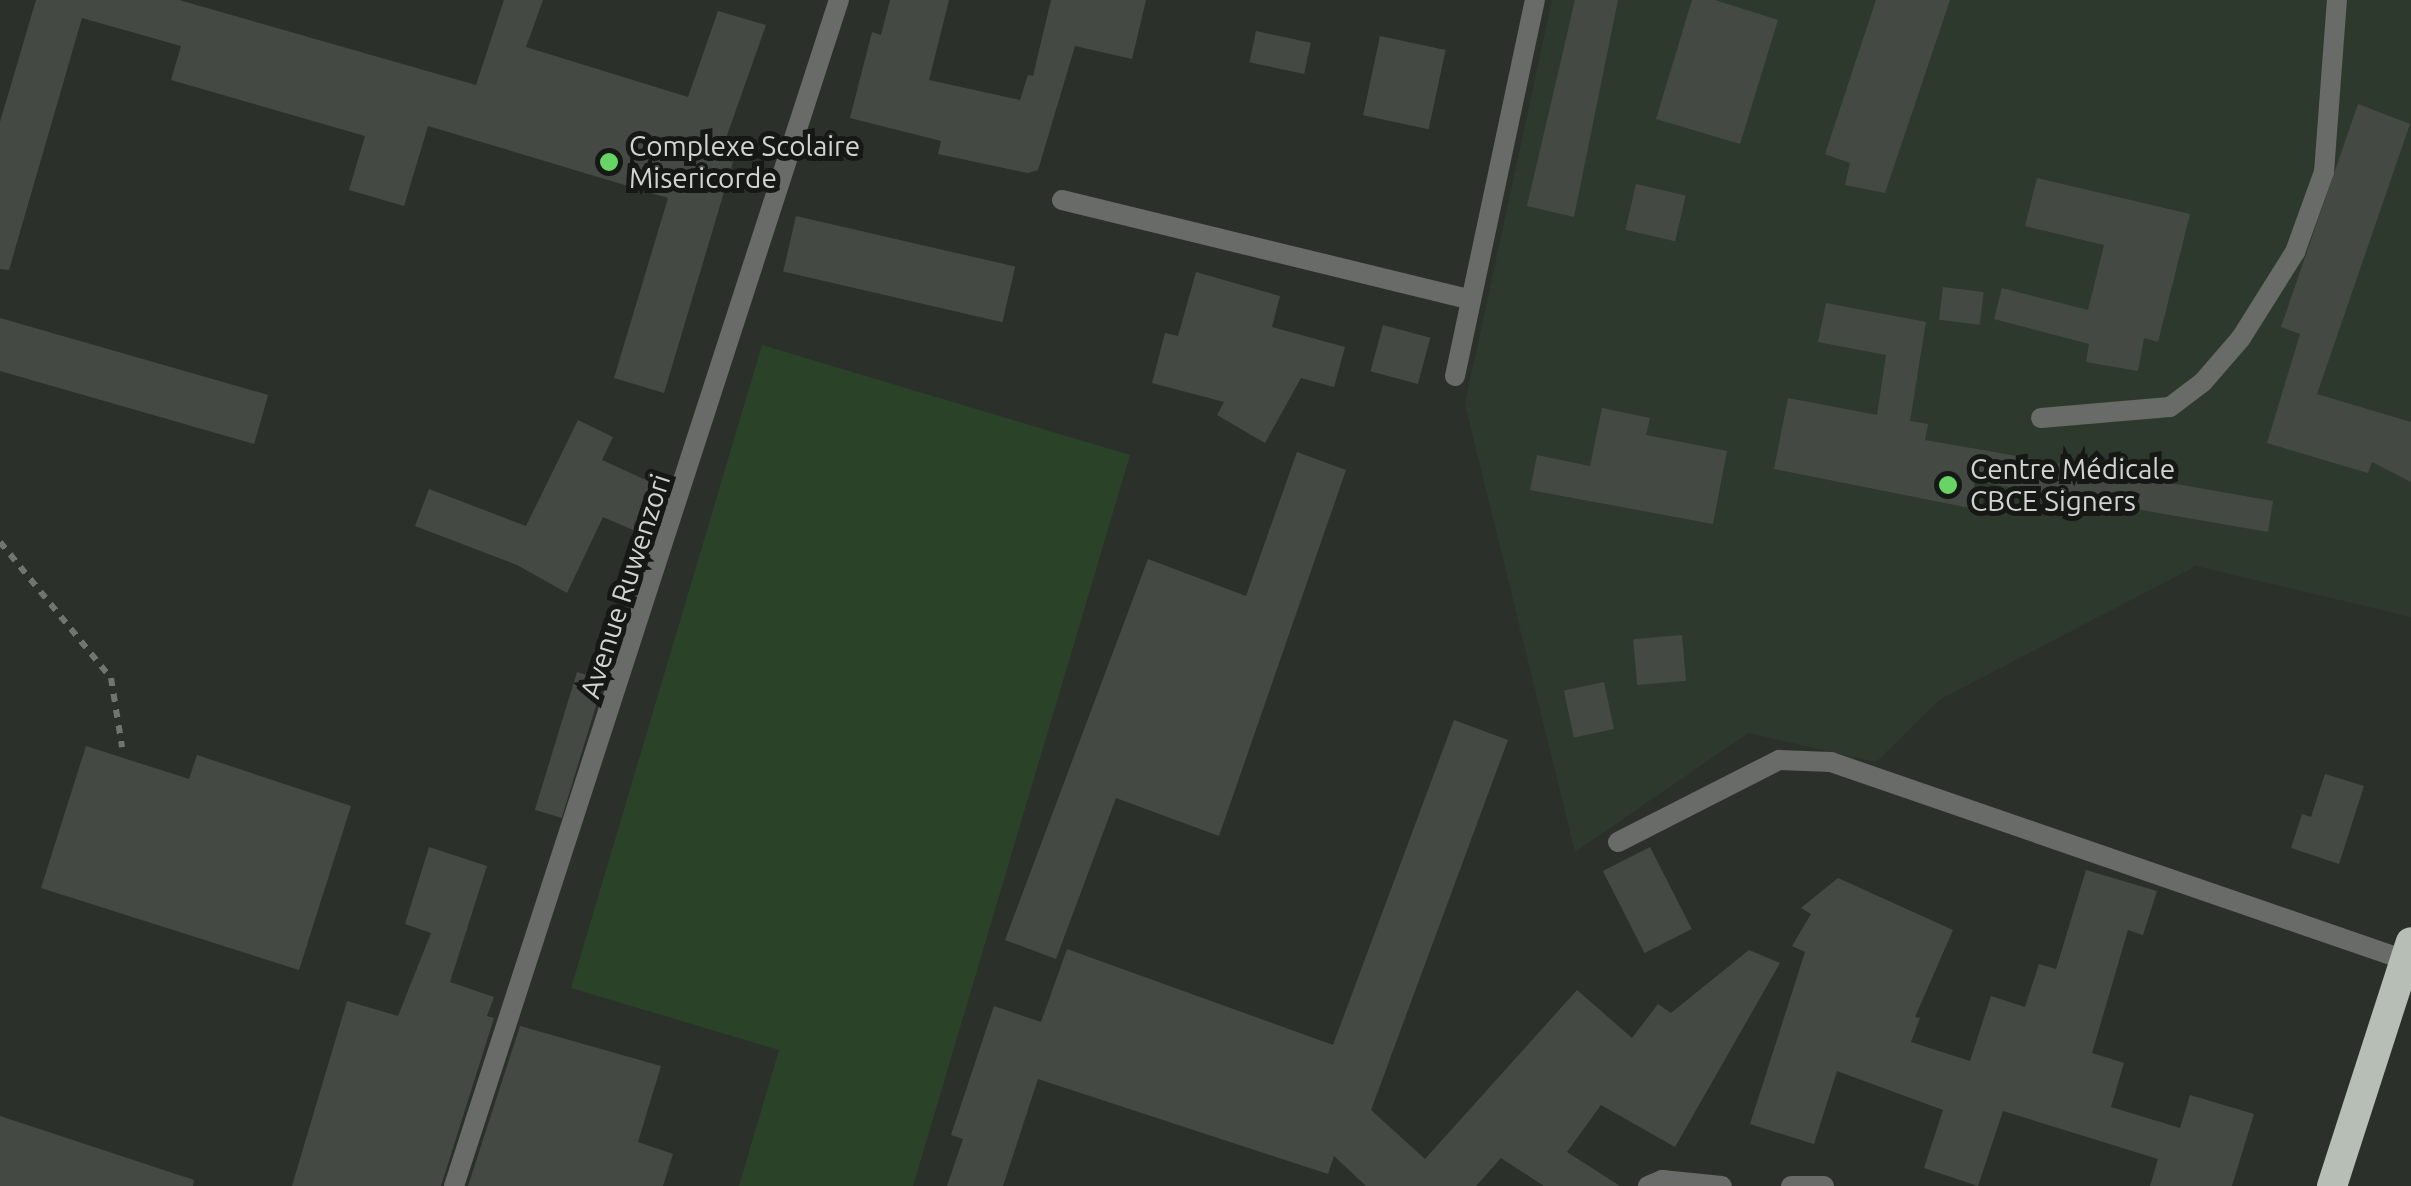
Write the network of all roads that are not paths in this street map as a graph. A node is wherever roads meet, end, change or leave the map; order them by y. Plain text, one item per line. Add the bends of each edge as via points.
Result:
1 (839, 0) edge
2 (1535, 0) edge
3 (2337, 0) edge
4 (1062, 200) dead end
5 (1471, 300) junction
6 (1455, 376) dead end
7 (2041, 418) dead end
8 (1618, 842) dead end
9 (2408, 951) edge
10 (454, 1186) edge
11 (1648, 1186) edge
12 (1722, 1186) edge
13 (1791, 1186) edge
14 (1824, 1186) edge
15 (2332, 1186) edge

1 - 10 street, Avenue Ruwenzori
2 - 5 street
3 - 7 street via 2324,172 2295,252 2240,338 2204,382 2170,407
4 - 5 street
5 - 6 street
8 - 9 street via 1779,760 1831,762
9 - 15 highway
11 - 12 street via 1662,1180
13 - 14 street

